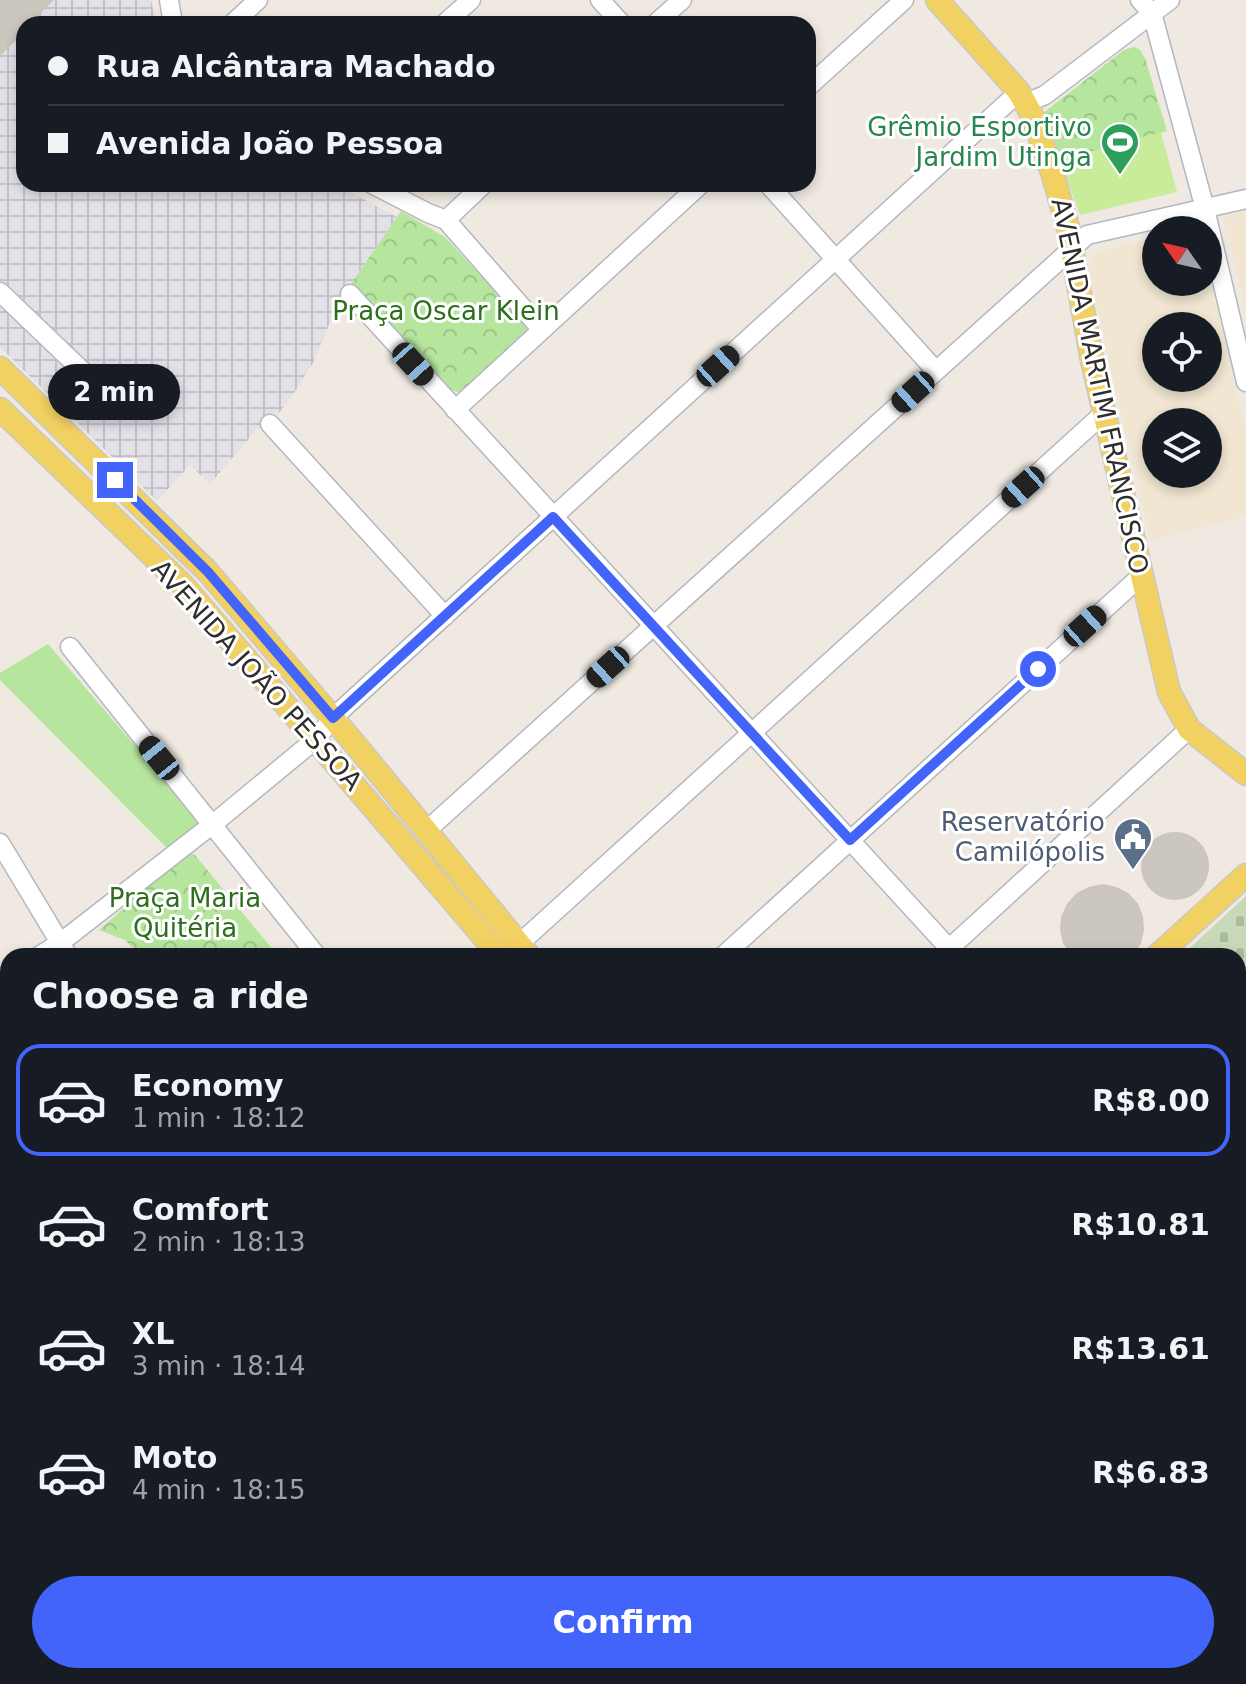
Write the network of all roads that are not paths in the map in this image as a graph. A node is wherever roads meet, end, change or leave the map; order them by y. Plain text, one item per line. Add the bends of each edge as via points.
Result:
1 (258, 0) edge
2 (471, 0) edge
3 (600, 0) edge
4 (682, 0) edge
5 (904, 0) edge
6 (937, 0) edge
7 (1170, 0) edge
8 (1146, 6) edge
9 (241, 16) edge
10 (453, 16) edge
11 (615, 16) edge
12 (664, 16) edge
13 (816, 80) edge
14 (1022, 97) junction
15 (387, 192) edge
16 (476, 192) edge
17 (692, 192) edge
18 (775, 192) edge
19 (1246, 199) edge
20 (1205, 209) junction
21 (446, 220) junction
22 (1072, 247) junction
23 (836, 259) junction
24 (0, 292) edge
25 (350, 294) dead end
26 (542, 330) junction
27 (0, 368) edge
28 (936, 371) junction
29 (1246, 382) edge
30 (119, 406) dead end
31 (0, 409) edge
32 (455, 410) junction
33 (1104, 413) junction
34 (270, 424) dead end
35 (553, 517) junction
36 (1141, 576) junction
37 (445, 616) junction
38 (653, 626) junction
39 (70, 647) dead end
40 (333, 718) junction
41 (1189, 729) junction
42 (751, 733) junction
43 (316, 739) junction
44 (1246, 774) edge
45 (213, 824) junction
46 (426, 831) junction
47 (850, 840) junction
48 (0, 843) edge
49 (1246, 875) edge
50 (63, 948) edge
51 (65, 948) edge
52 (311, 948) edge
53 (512, 948) edge
54 (513, 948) edge
55 (520, 948) edge
56 (732, 948) edge
57 (944, 948) edge
58 (955, 948) edge
59 (1166, 948) edge

1 - 9 street
2 - 10 street
3 - 11 street
4 - 12 street
5 - 13 street
6 - 14 main road, AVENIDA MARTIM FRANCISCO
7 - 8 street
8 - 14 street via 1045,95
8 - 20 street
14 - 22 main road, AVENIDA MARTIM FRANCISCO via 1052,172
14 - 23 street
15 - 21 street
16 - 21 street
17 - 26 street
18 - 23 street
19 - 20 street
20 - 22 street via 1087,235
20 - 29 street
21 - 26 street
22 - 28 street
22 - 33 main road, AVENIDA MARTIM FRANCISCO
23 - 28 street
23 - 35 street
24 - 30 street
25 - 32 street
26 - 32 street
27 - 40 main road, AVENIDA JOÃO PESSOA via 208,572
28 - 38 street
31 - 43 main road, AVENIDA JOÃO PESSOA via 183,585
32 - 35 street
33 - 36 main road, AVENIDA MARTIM FRANCISCO
33 - 42 street
34 - 37 street
35 - 37 street
35 - 38 street
36 - 41 main road, AVENIDA MARTIM FRANCISCO via 1169,692
36 - 47 street
37 - 40 street
38 - 42 street
38 - 46 street
39 - 45 street
40 - 43 street
40 - 46 main road, AVENIDA JOÃO PESSOA
41 - 44 main road, AVENIDA MARTIM FRANCISCO
41 - 58 street
42 - 47 street
42 - 55 street
43 - 45 street
43 - 53 main road, AVENIDA JOÃO PESSOA
45 - 51 street
45 - 52 street
46 - 54 main road, AVENIDA JOÃO PESSOA
47 - 56 street
47 - 57 street
48 - 50 street
49 - 59 main road

